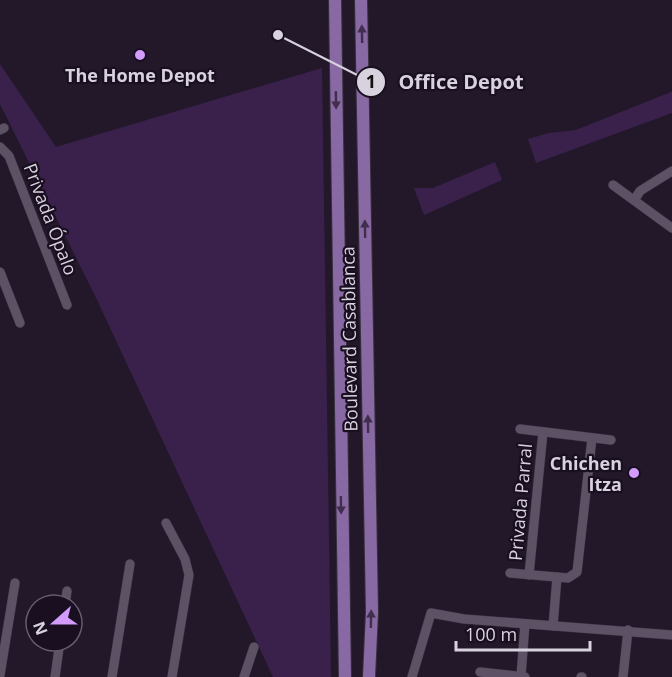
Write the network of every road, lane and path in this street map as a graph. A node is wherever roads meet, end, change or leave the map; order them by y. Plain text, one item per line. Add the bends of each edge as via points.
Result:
1 (335, 0) edge
2 (361, 0) edge
3 (0, 147) edge
4 (672, 171) edge
5 (613, 186) dead end
6 (635, 199) junction
7 (672, 228) edge
8 (0, 272) edge
9 (67, 305) dead end
10 (20, 323) dead end
11 (520, 429) dead end
12 (543, 432) junction
13 (592, 438) junction
14 (611, 440) dead end
15 (166, 523) dead end
16 (130, 564) dead end
17 (510, 573) dead end
18 (529, 575) junction
19 (557, 578) junction
20 (15, 583) dead end
21 (525, 624) junction
22 (553, 626) junction
23 (628, 630) junction
24 (672, 635) edge
25 (254, 647) dead end
26 (58, 653) edge
27 (480, 672) dead end
28 (0, 675) edge
29 (497, 676) edge
30 (521, 676) edge
31 (55, 677) edge
32 (112, 677) edge
33 (172, 677) edge
34 (244, 677) edge
35 (345, 677) edge
36 (369, 677) edge
37 (412, 677) edge
38 (526, 677) edge
39 (623, 677) edge

1 -> 35 main road, Boulevard Casablanca
36 -> 2 main road, Boulevard Casablanca via 372,612
3 - 9 street, Privada Ópalo via 9,156
4 - 6 street via 640,191
5 - 6 street
6 - 7 street
8 - 10 street
11 - 12 street, Privada Parral
12 - 13 street, Privada Parral
12 - 18 street, Privada Parral
13 - 14 street, Privada Parral
13 - 19 street via 576,572 568,578
15 - 33 street via 189,575
16 - 32 street
17 - 18 street, Privada Parral
18 - 19 street, Privada Parral
19 - 22 street
20 - 28 street
21 - 22 street
21 - 30 street
21 - 37 street via 431,613
22 - 23 street
23 - 24 street
23 - 39 street
25 - 34 street
26 - 31 street
27 - 29 street
29 - 30 street
30 - 38 street

